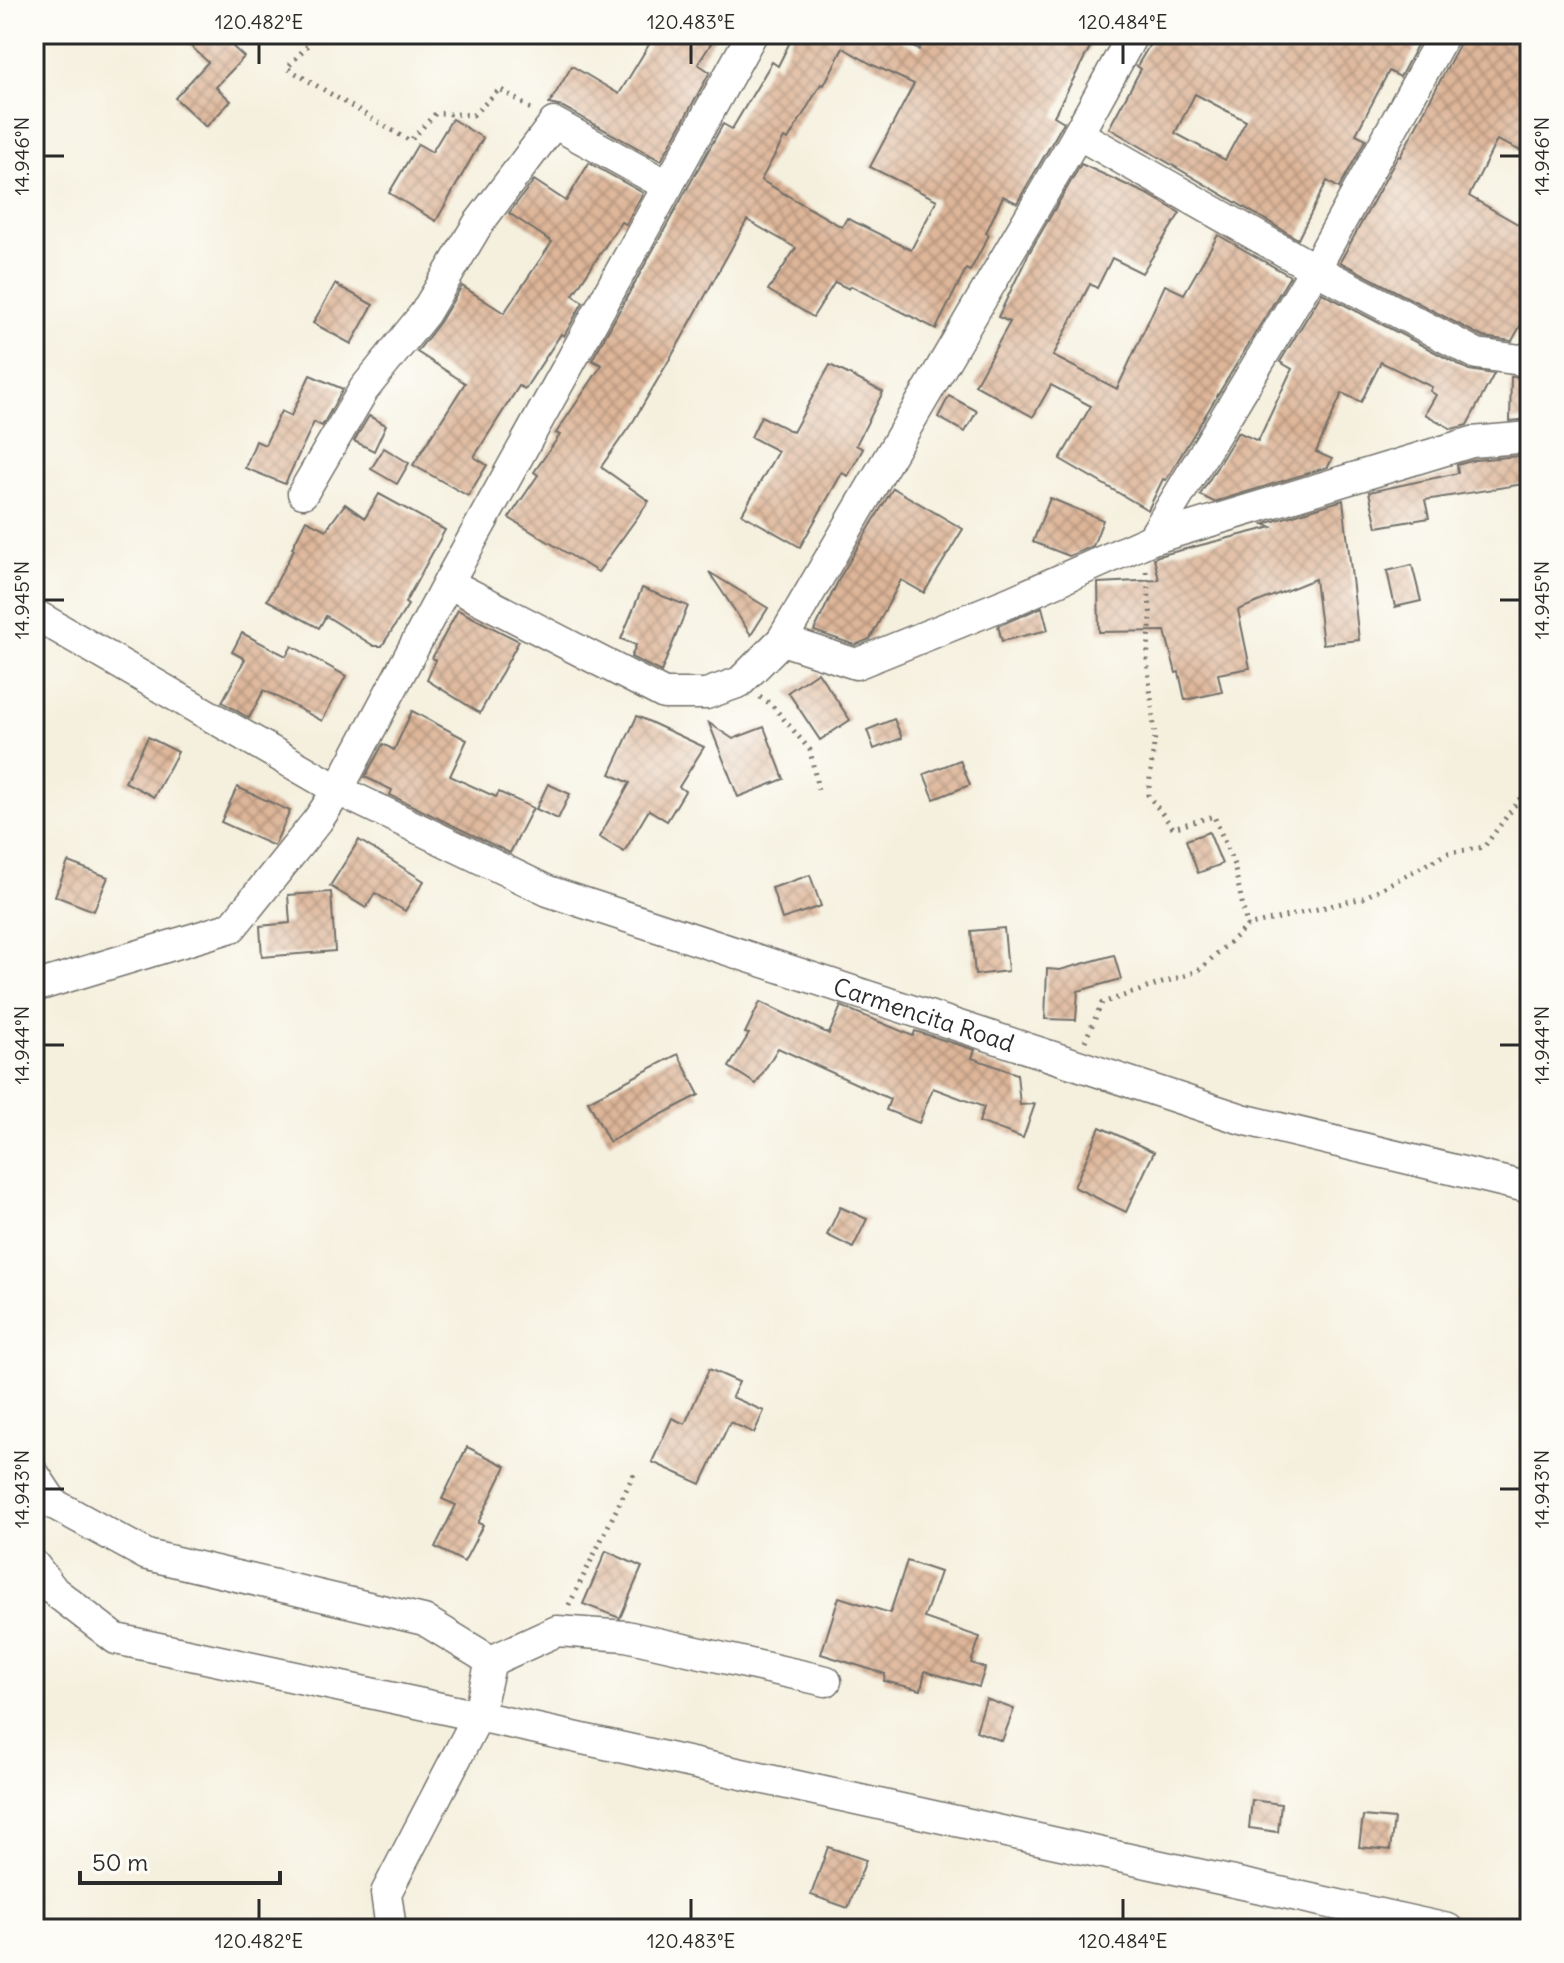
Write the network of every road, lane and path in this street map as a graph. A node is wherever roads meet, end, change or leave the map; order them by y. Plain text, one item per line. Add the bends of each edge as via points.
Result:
1 (318, 34) edge
2 (752, 34) edge
3 (1133, 34) edge
4 (1444, 34) edge
5 (554, 123) junction
6 (1078, 134) junction
7 (668, 186) junction
8 (1315, 269) junction
9 (1530, 357) edge
10 (1530, 437) edge
11 (303, 493) dead end
12 (1152, 539) junction
13 (448, 583) junction
14 (34, 614) edge
15 (782, 640) junction
16 (740, 682) junction
17 (1530, 785) edge
18 (338, 790) junction
19 (818, 790) dead end
20 (1247, 926) junction
21 (34, 987) edge
22 (1075, 1064) junction
23 (1530, 1188) edge
24 (34, 1474) edge
25 (634, 1474) dead end
26 (34, 1565) edge
27 (557, 1631) junction
28 (491, 1661) junction
29 (826, 1681) dead end
30 (478, 1716) junction
31 (391, 1929) edge
32 (1448, 1929) edge

1 - 5 path via 287,68 410,141 436,113 473,115 500,89
2 - 7 street
3 - 6 street
4 - 8 street
5 - 7 street
5 - 11 street via 478,224 425,313 364,389
6 - 8 street
6 - 15 street
7 - 13 street
8 - 9 street via 1477,354
8 - 12 street
10 - 12 street via 1472,442
12 - 15 street via 856,664
12 - 20 path via 1145,568 1155,736 1148,795 1173,828 1214,816 1234,865
13 - 16 street via 664,694 706,694
13 - 18 street
14 - 18 street, Carmencita Road
15 - 16 street
16 - 19 path via 771,704 810,750
17 - 20 path via 1484,847 1448,853 1363,898
18 - 21 street via 232,927
18 - 22 street, Carmencita Road via 548,891
20 - 22 path via 1198,971 1102,1003
22 - 23 street, Carmencita Road via 1242,1119
24 - 28 street via 54,1504 147,1555 424,1620
25 - 27 path
26 - 30 street via 54,1591 116,1639
27 - 28 street
27 - 29 street via 626,1636
28 - 30 street
30 - 31 street via 386,1893
30 - 32 street

